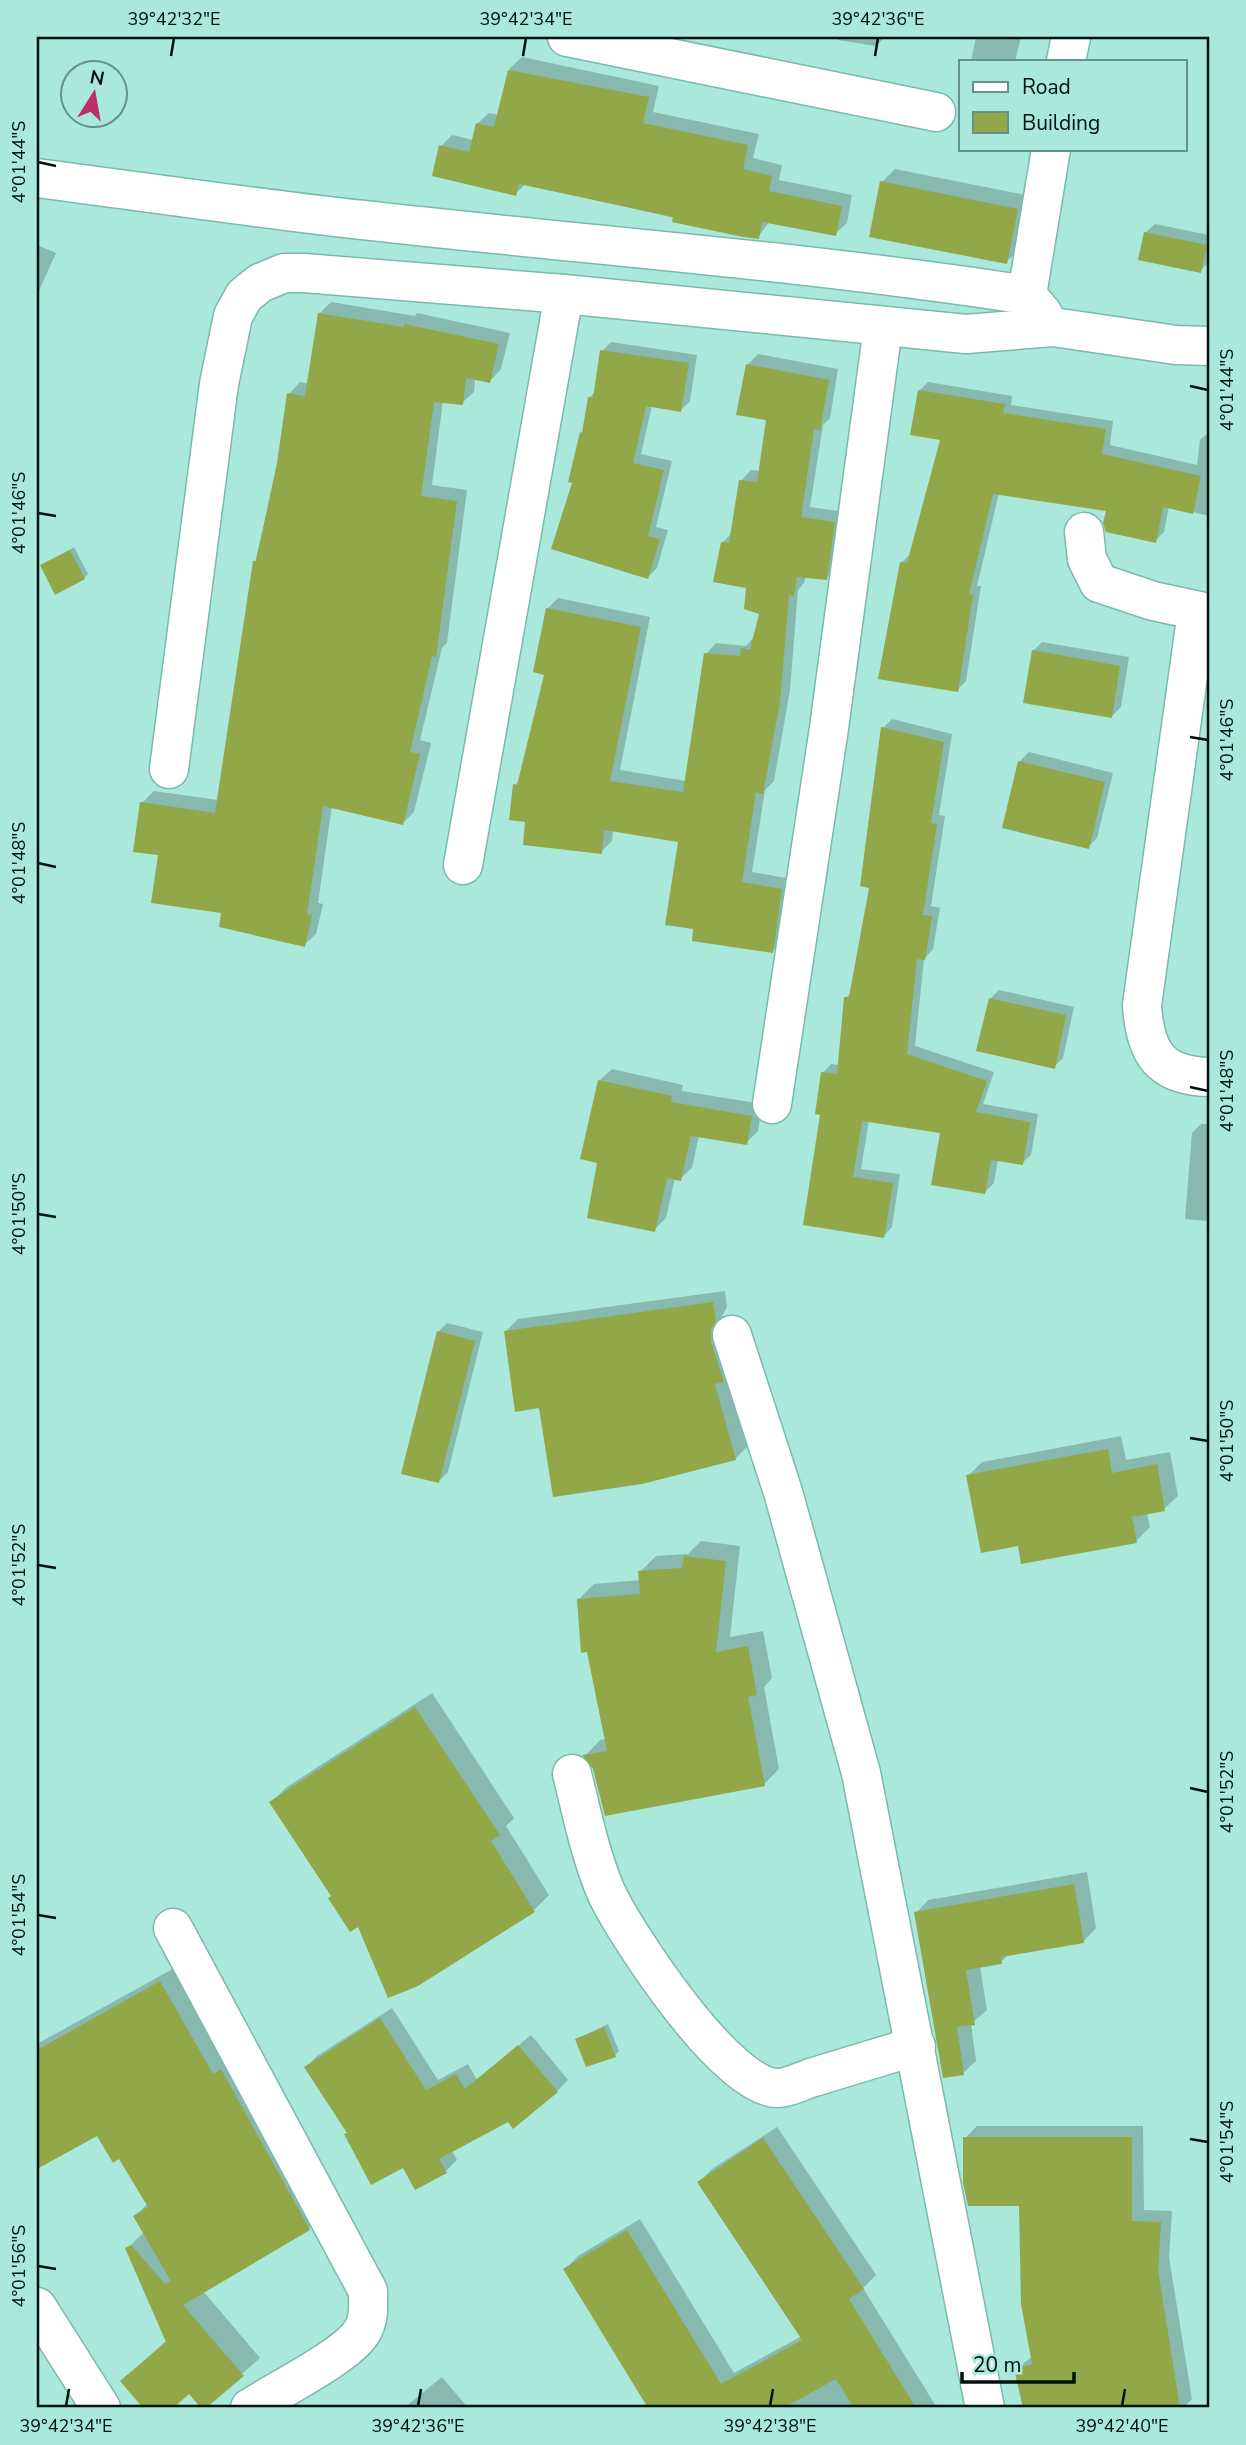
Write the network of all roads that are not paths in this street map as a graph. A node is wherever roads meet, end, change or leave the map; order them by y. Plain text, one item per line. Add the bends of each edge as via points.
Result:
1 (567, 37) edge
2 (1071, 37) edge
3 (1066, 60) edge
4 (936, 112) dead end
5 (1051, 150) edge
6 (37, 178) edge
7 (564, 294) junction
8 (1027, 295) junction
9 (883, 327) junction
10 (1053, 327) junction
11 (1209, 346) edge
12 (1084, 532) dead end
13 (1203, 612) edge
14 (169, 769) dead end
15 (463, 865) dead end
16 (1209, 1077) edge
17 (772, 1104) dead end
18 (732, 1335) dead end
19 (572, 1774) dead end
20 (173, 1928) dead end
21 (916, 2046) junction
22 (37, 2307) edge
23 (101, 2408) edge
24 (250, 2408) edge
25 (985, 2408) edge

1 - 4 street
2 - 3 street
5 - 8 street
6 - 8 street via 362,220 910,277
7 - 9 street
7 - 14 street via 284,273 260,282 244,296 233,316 219,384
7 - 15 street
8 - 10 street
9 - 10 street via 966,334
9 - 17 street via 830,728
10 - 11 street
12 - 13 street via 1087,559 1099,583
13 - 16 street via 1142,1005 1152,1054 1161,1064 1175,1072
18 - 21 street via 783,1492 861,1773
19 - 21 street via 606,1890 622,1922 724,2059 755,2082 778,2088
20 - 24 street via 368,2291 369,2313 361,2334
21 - 25 street
22 - 23 street

